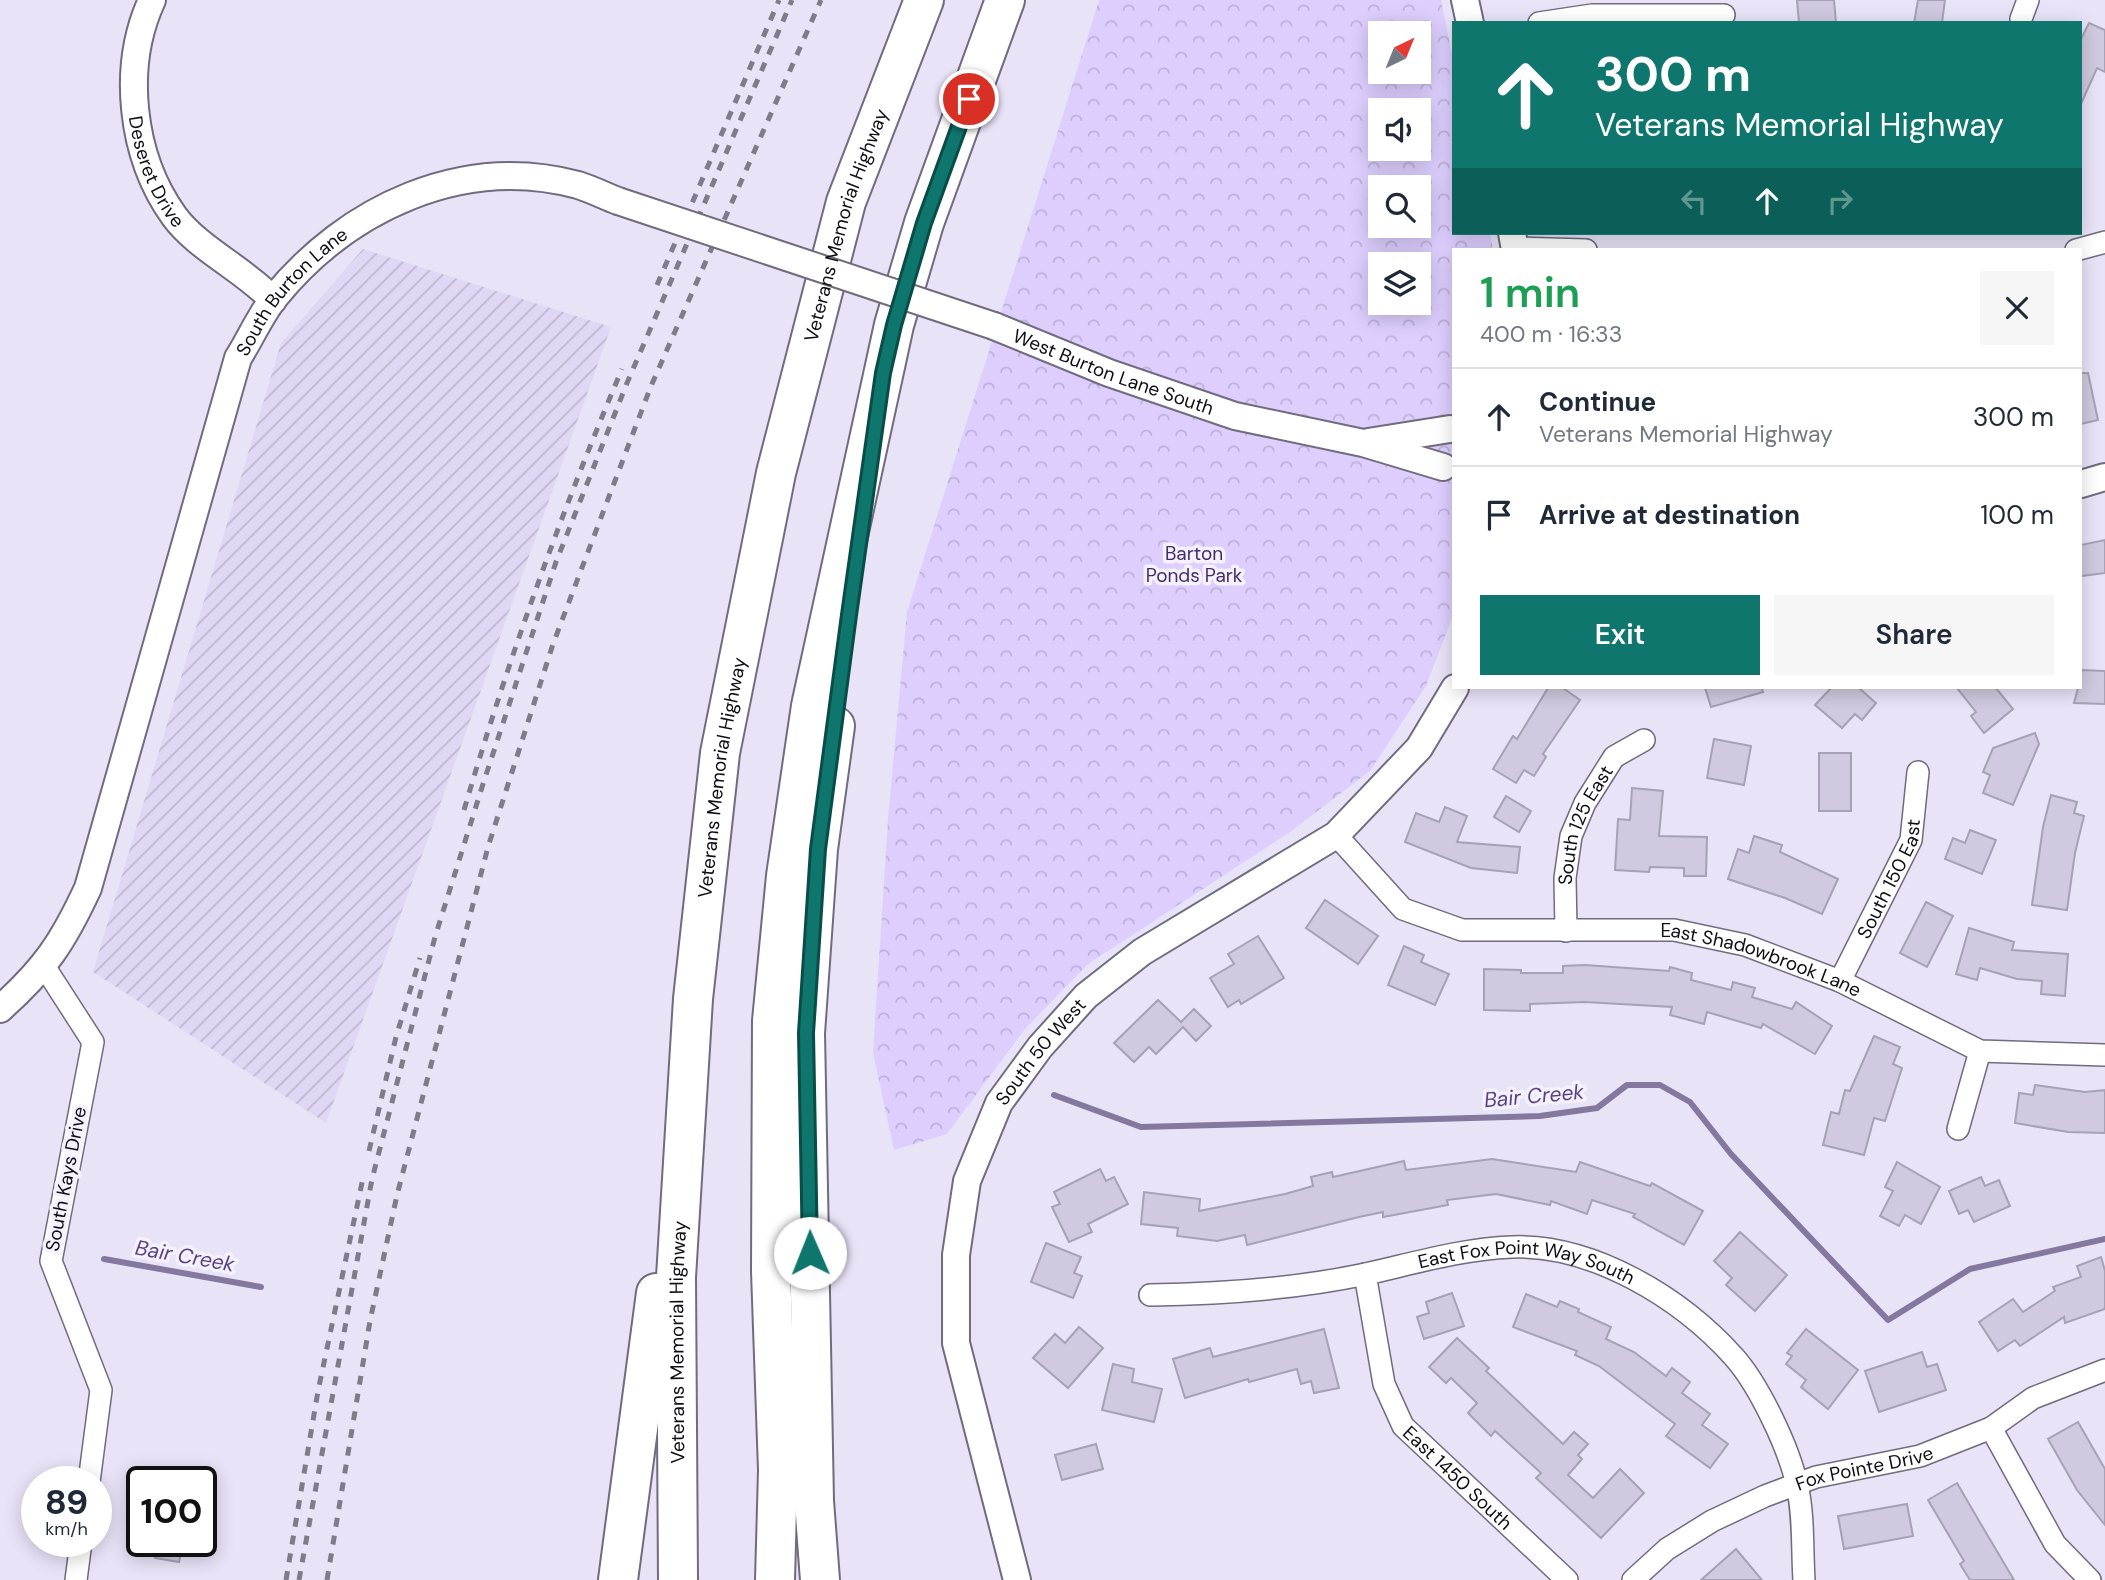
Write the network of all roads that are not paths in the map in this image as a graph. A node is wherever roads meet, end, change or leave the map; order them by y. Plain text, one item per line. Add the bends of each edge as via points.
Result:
1 (152, 0) edge
2 (924, 0) edge
3 (1004, 0) edge
4 (1465, 0) edge
5 (1724, 15) dead end
6 (1470, 21) edge
7 (1552, 21) edge
8 (2105, 242) edge
9 (1514, 244) edge
10 (1562, 248) edge
11 (2082, 248) edge
12 (869, 285) joint
13 (273, 300) junction
14 (883, 373) junction
15 (1452, 427) edge
16 (1363, 443) junction
17 (1448, 476) edge
18 (2105, 477) edge
19 (2082, 484) edge
20 (1454, 689) edge
21 (1644, 740) dead end
22 (1918, 772) dead end
23 (1336, 835) junction
24 (1566, 930) junction
25 (44, 966) junction
26 (1840, 981) junction
27 (692, 999) junction
28 (0, 1009) edge
29 (1980, 1051) junction
30 (2105, 1055) edge
31 (1958, 1129) dead end
32 (1365, 1274) junction
33 (1150, 1295) dead end
34 (2105, 1370) edge
35 (1991, 1428) junction
36 (91, 1466) edge
37 (1797, 1485) junction
38 (79, 1557) edge
39 (76, 1580) edge
40 (618, 1580) edge
41 (678, 1580) edge
42 (775, 1580) edge
43 (820, 1580) edge
44 (1017, 1580) edge
45 (1567, 1580) edge
46 (1633, 1580) edge
47 (1804, 1580) edge
48 (2090, 1580) edge

1 - 13 street, Deseret Drive via 135,67 136,121 150,168 175,217
2 - 27 highway, Veterans Memorial Highway via 846,202 776,473 720,753
3 - 14 highway via 924,223
4 - 6 street
5 - 7 street via 1592,15
8 - 11 street
9 - 10 street
12 - 13 street, South Burton Lane, bridge via 578,185 521,177 473,178 402,197 346,229
12 - 16 street, West Burton Lane South, bridge via 1235,416
13 - 25 street, South Burton Lane via 239,358 88,888 68,932
14 - 42 highway via 811,706 786,876 772,1021 771,1271 778,1470
14 - 43 highway via 818,849 806,1033 814,1501
15 - 16 street, West Burton Lane South
15 - 17 street via 1443,440
16 - 17 street, West Burton Lane South
18 - 19 street
20 - 23 street, South 50 West via 1419,748
21 - 24 street, South 125 East via 1614,757 1585,803 1572,836 1565,878
22 - 26 street, South 150 East via 1911,840
23 - 24 street, East Shadowbrook Lane via 1403,909 1462,930
23 - 44 street, South 50 West via 1142,952 1114,974 1040,1047 999,1103 967,1181 956,1255 956,1343
24 - 26 street, East Shadowbrook Lane via 1674,930 1745,945
25 - 28 street, South Burton Lane
25 - 36 street, South Kays Drive via 93,1042 51,1261 101,1390
26 - 29 street, East Shadowbrook Lane
27 - 40 highway
27 - 41 highway, Veterans Memorial Highway via 676,1277
29 - 30 street, East Shadowbrook Lane
29 - 31 street
32 - 33 street, East Fox Point Way South via 1234,1293
32 - 37 street, East Fox Point Way South via 1446,1254 1514,1247 1574,1254 1625,1274 1672,1302 1734,1358 1774,1422
32 - 45 street, East 1450 South via 1384,1384 1403,1426
34 - 35 street, Fox Pointe Drive via 2033,1398
35 - 37 street, Fox Pointe Drive via 1920,1456
35 - 48 street via 2055,1544
37 - 46 street, Fox Pointe Drive via 1712,1521 1667,1549
37 - 47 street, East Fox Point Way South
38 - 39 street

